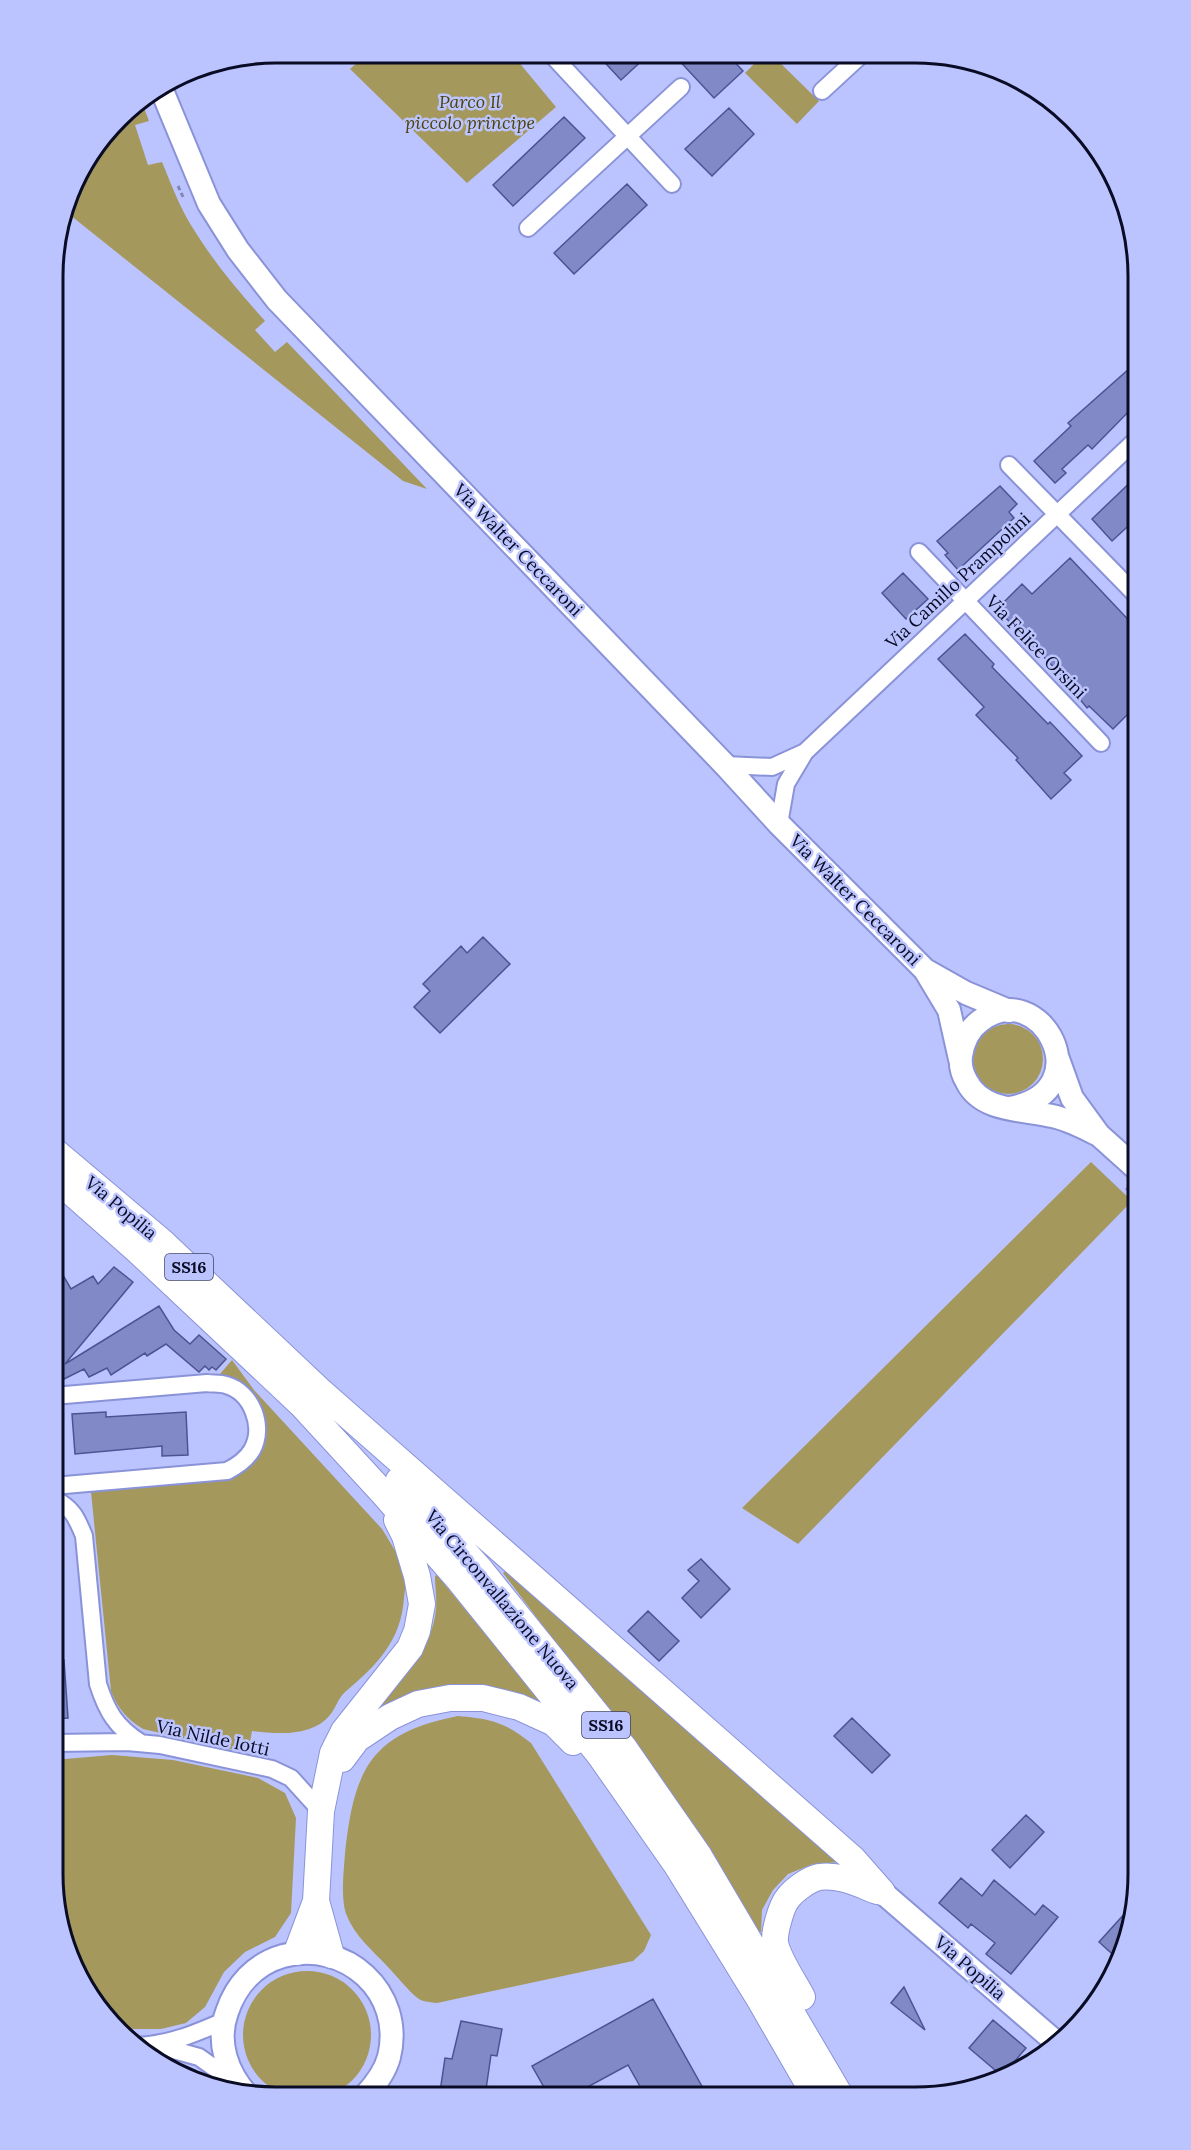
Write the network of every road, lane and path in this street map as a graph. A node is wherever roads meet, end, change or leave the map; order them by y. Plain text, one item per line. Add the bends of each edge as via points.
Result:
1 (559, 63) edge
2 (852, 63) edge
3 (681, 87) dead end
4 (822, 91) dead end
5 (164, 95) edge
6 (626, 136) junction
7 (672, 184) dead end
8 (528, 228) dead end
9 (1128, 447) edge
10 (1009, 465) dead end
11 (1057, 514) junction
12 (919, 552) dead end
13 (1128, 587) edge
14 (965, 601) junction
15 (1101, 743) dead end
16 (805, 752) junction
17 (725, 765) junction
18 (779, 824) junction
19 (925, 970) junction
20 (1009, 1011) junction
21 (960, 1059) junction
22 (1058, 1059) junction
23 (1009, 1108) junction
24 (1099, 1135) junction
25 (63, 1158) edge
26 (1128, 1161) edge
27 (63, 1185) edge
28 (63, 1395) edge
29 (310, 1398) junction
30 (63, 1485) edge
31 (383, 1493) junction
32 (63, 1503) edge
33 (63, 1743) edge
34 (142, 1743) junction
35 (329, 1776) junction
36 (321, 1811) junction
37 (676, 1864) junction
38 (882, 1893) junction
39 (316, 1901) junction
40 (297, 1952) junction
41 (331, 1955) junction
42 (224, 2021) junction
43 (1051, 2038) edge
44 (150, 2045) edge
45 (158, 2045) junction
46 (234, 2083) edge
47 (239, 2084) edge
48 (373, 2087) edge
49 (810, 2087) edge
50 (835, 2087) edge
51 (846, 2087) edge

1 - 6 street
2 - 4 street
3 - 6 street
5 - 17 street, Via Walter Ceccaroni via 209,204 277,300
6 - 7 street
6 - 8 street
9 - 11 street, Via Camillo Prampolini
10 - 11 street
11 - 13 street
11 - 14 street, Via Camillo Prampolini
12 - 14 street, Via Felice Orsini
14 - 15 street, Via Felice Orsini
14 - 16 street, Via Camillo Prampolini
16 - 17 street, Via Camillo Prampolini via 772,767
16 - 18 street, Via Camillo Prampolini via 786,784
17 - 18 street, Via Walter Ceccaroni
18 - 19 street, Via Walter Ceccaroni
19 - 20 street, Via Walter Ceccaroni
19 - 21 street, Via Walter Ceccaroni via 949,1010
20 - 21 street via 980,1020 963,1044
20 - 22 street, Via Walter Ceccaroni via 1024,1013 1043,1026 1055,1044
21 - 23 street, Via Walter Ceccaroni via 963,1074 980,1099
22 - 23 street via 1048,1088 1038,1099
22 - 24 street, Via Walter Ceccaroni via 1072,1098
23 - 24 street, Via Walter Ceccaroni via 1055,1116
24 - 26 street
25 - 29 main road, Via Popilia / SS16 via 162,1242
27 - 29 main road, Via Popilia / SS16
28 - 30 street via 207,1383 226,1385 241,1393 252,1406 256,1419 252,1450 227,1471
29 - 31 main road, Via Circonvallazione Nuova / SS16
29 - 38 main road via 852,1859
29 - 50 main road, Via Circonvallazione Nuova / SS16 via 478,1567 624,1748 699,1856
31 - 35 main road via 405,1536 422,1604 410,1648 344,1731 333,1753
31 - 37 main road, Via Circonvallazione Nuova / SS16 via 460,1581 599,1754
32 - 34 street, Via Nilde Iotti via 76,1516 84,1536 98,1684 103,1700 125,1733
33 - 34 street
34 - 36 street, Via Nilde Iotti via 272,1769 291,1778
35 - 36 main road
35 - 37 main road via 357,1739 418,1704 450,1698 501,1702 554,1723
36 - 39 main road
37 - 49 main road, Via Circonvallazione Nuova / SS16
38 - 43 street, Via Popilia
38 - 51 main road via 844,1878 818,1877 787,1899 779,1917 775,1942
39 - 40 main road
39 - 41 main road
40 - 41 street
40 - 42 street via 271,1959 249,1974 232,1996
41 - 48 street via 355,1966 374,1984 386,2007 392,2032 389,2058
42 - 45 street
42 - 47 street via 227,2065
44 - 45 street
45 - 46 street via 199,2057

